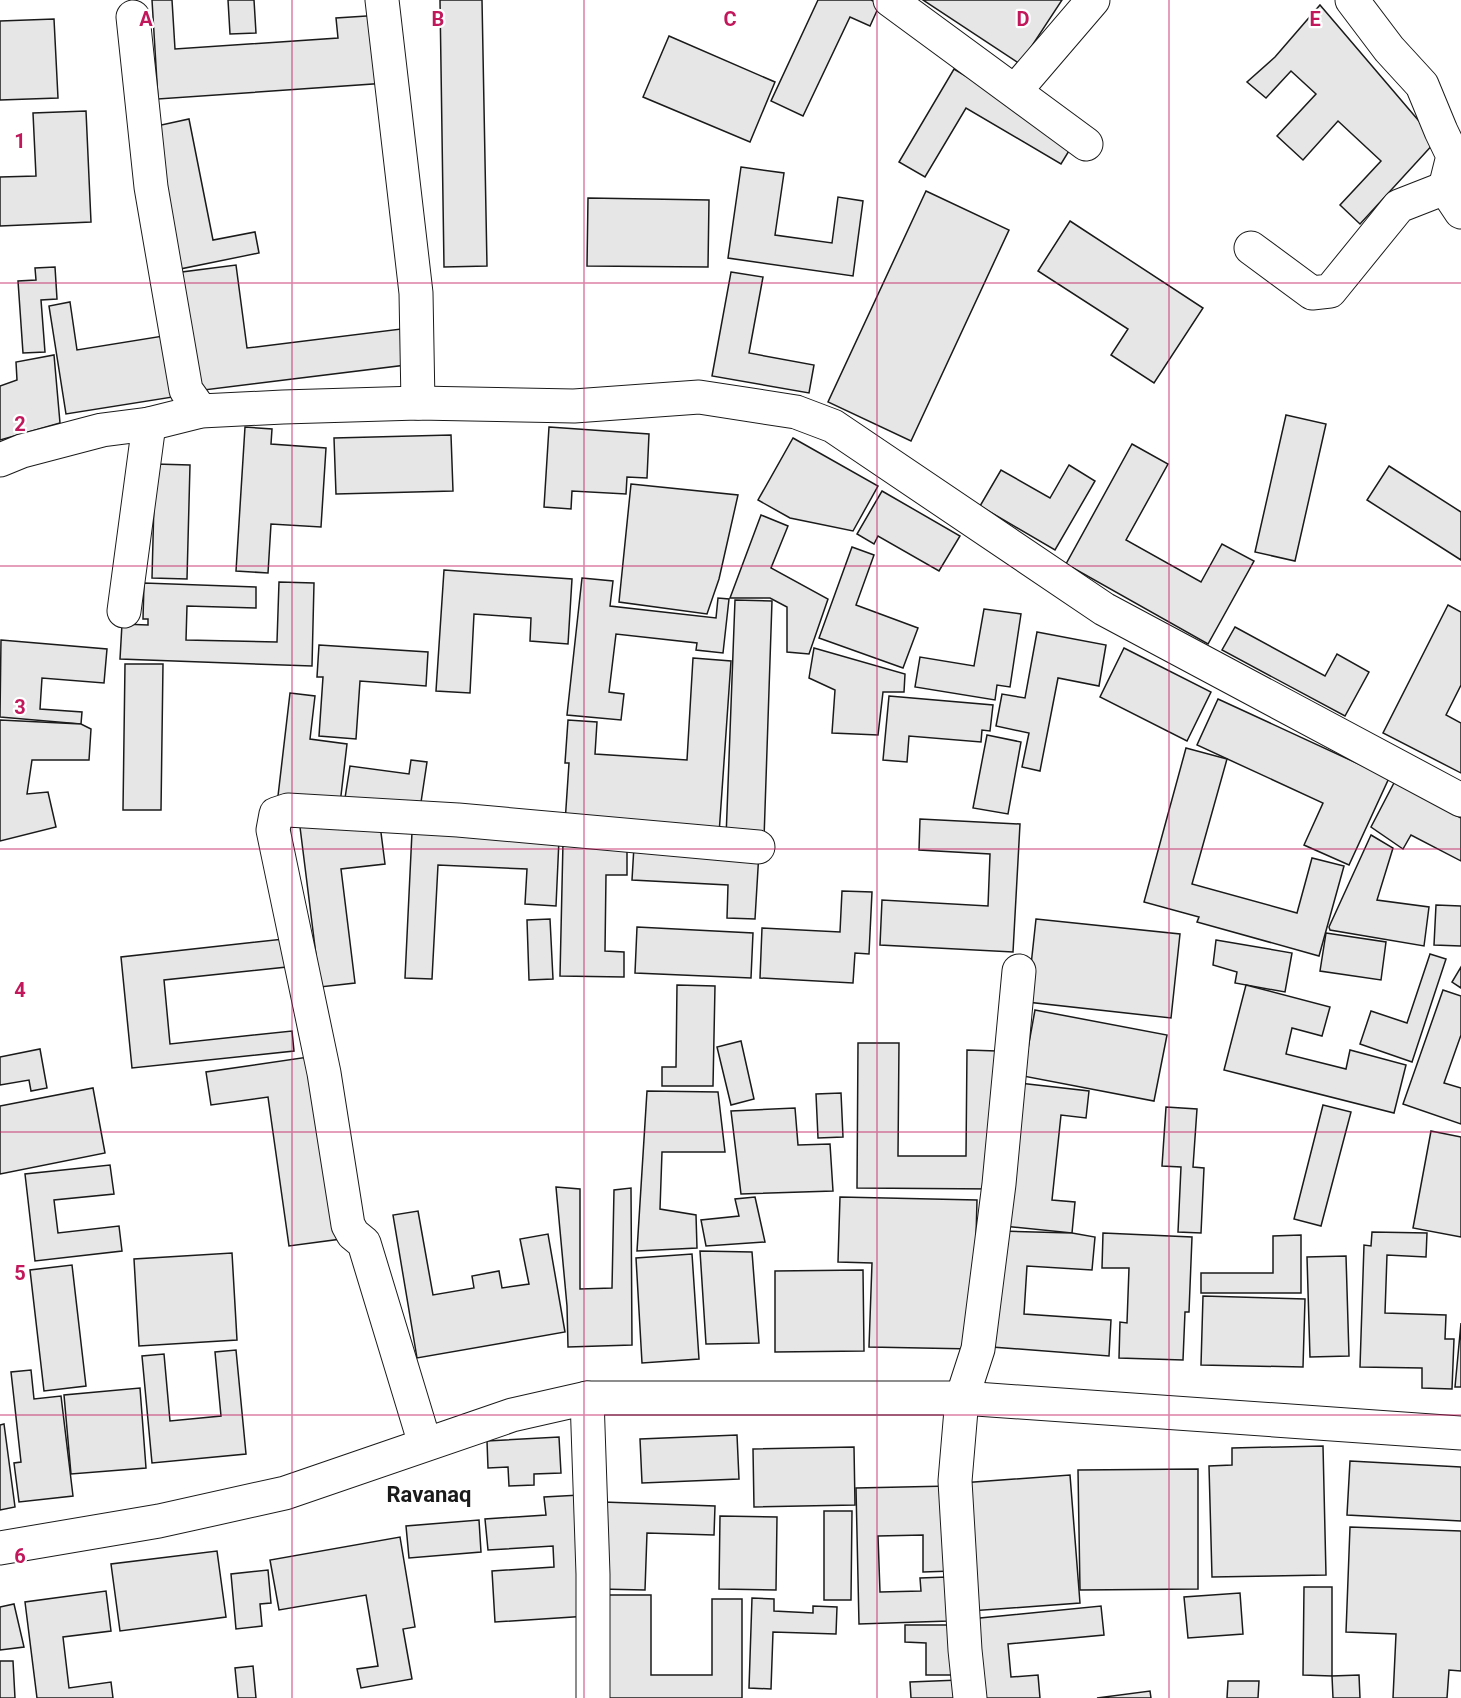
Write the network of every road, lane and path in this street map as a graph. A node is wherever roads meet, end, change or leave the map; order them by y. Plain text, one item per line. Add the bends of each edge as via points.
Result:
1 (382, 0) edge
2 (890, 0) edge
3 (1093, 0) edge
4 (1354, 1) edge
5 (133, 17) dead end
6 (1015, 91) junction
7 (1086, 144) dead end
8 (1457, 152) edge
9 (1453, 200) edge
10 (1251, 248) dead end
11 (418, 403) junction
12 (201, 411) junction
13 (149, 424) junction
14 (0, 460) edge
15 (124, 611) dead end
16 (1461, 800) edge
17 (758, 847) dead end
18 (1019, 971) dead end
19 (587, 1398) junction
20 (962, 1398) junction
21 (1461, 1433) edge
22 (425, 1443) junction
23 (0, 1548) edge
24 (593, 1698) edge
25 (970, 1698) edge

1 - 11 street via 416,293
2 - 6 street
3 - 6 street
4 - 8 street via 1422,85
5 - 12 street via 151,187 186,390
6 - 7 street
8 - 9 street
9 - 10 street via 1399,206 1330,291 1312,293
11 - 12 street
11 - 16 street via 573,406 699,397 796,412 833,426 1104,609
12 - 13 street
13 - 14 street via 102,430
13 - 15 street
17 - 22 street via 458,820 288,810 276,814 273,830 324,1073 348,1225 364,1243
18 - 20 street via 999,1184 978,1349
19 - 20 street
19 - 22 street via 512,1415
19 - 24 street
20 - 21 street
20 - 25 street via 955,1481
22 - 23 street via 285,1493 159,1521

